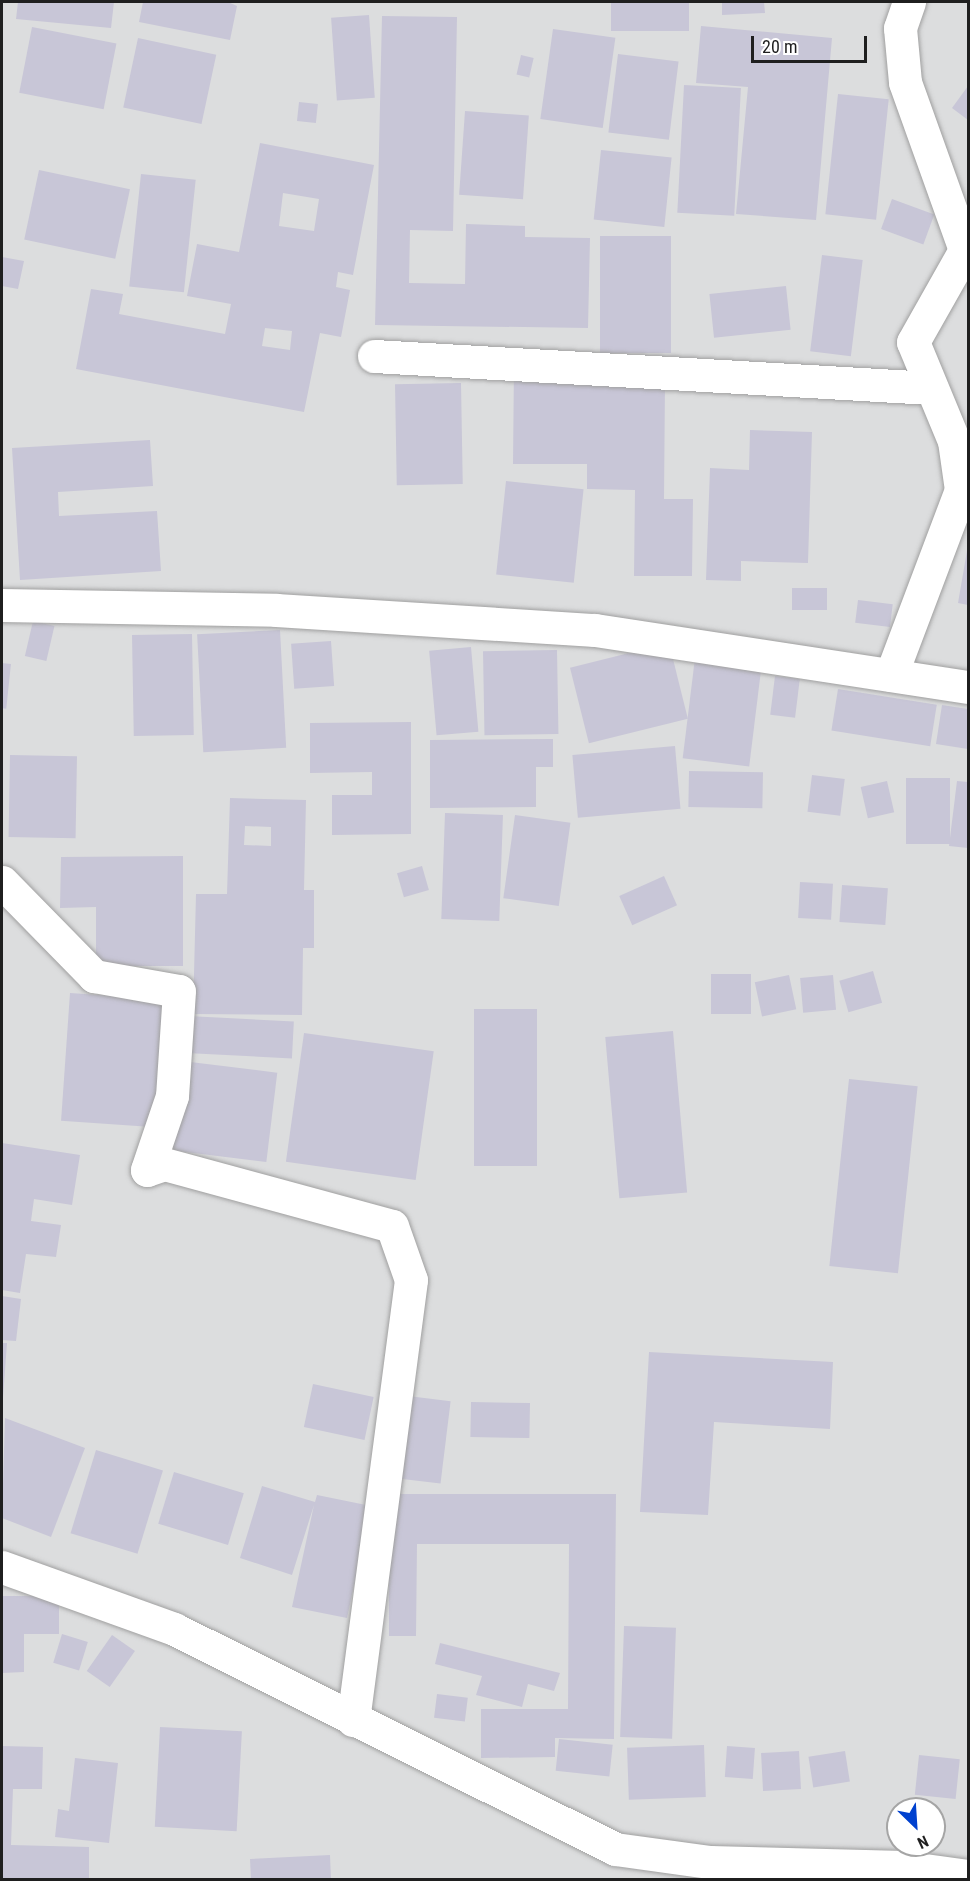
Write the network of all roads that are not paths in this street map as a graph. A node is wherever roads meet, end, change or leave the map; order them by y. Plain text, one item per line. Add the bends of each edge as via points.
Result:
1 (909, 2) edge
2 (374, 356) dead end
3 (931, 388) junction
4 (2, 605) edge
5 (891, 675) junction
6 (969, 687) edge
7 (2, 882) edge
8 (2, 1567) edge
9 (353, 1720) junction
10 (969, 1876) edge

1 - 3 street via 900,28 905,82 964,250 956,274 925,315 913,342
2 - 3 street
3 - 5 street via 954,441 961,490
4 - 5 street via 276,610 595,630
5 - 6 street
7 - 9 street via 94,976 179,991 172,1096 147,1170 165,1164 392,1226 411,1281
8 - 9 street via 174,1629
9 - 10 street via 615,1849 710,1862 903,1867

